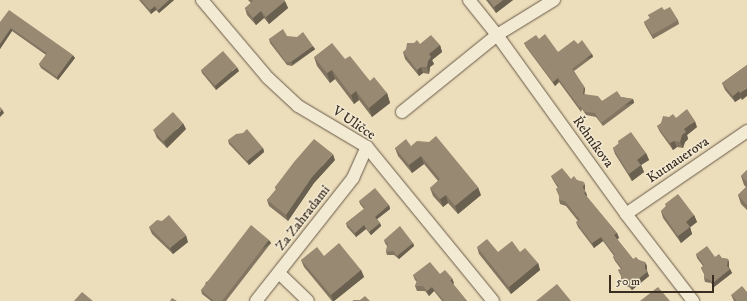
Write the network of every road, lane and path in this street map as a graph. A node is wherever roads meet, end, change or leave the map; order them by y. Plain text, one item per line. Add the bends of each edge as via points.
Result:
1 (202, 0) edge
2 (469, 0) edge
3 (554, 0) edge
4 (497, 35) junction
5 (402, 112) dead end
6 (747, 131) edge
7 (367, 147) junction
8 (626, 214) junction
9 (279, 274) junction
10 (256, 301) edge
11 (308, 301) edge
12 (493, 301) edge
13 (693, 301) edge

1 - 7 street, V Uličce via 268,78 298,106
2 - 4 street, Řehníkova
3 - 4 street
4 - 5 street
4 - 8 street, Řehníkova
6 - 8 street, Kutnauerova
7 - 9 street, Za Zahradami via 353,178
7 - 12 street, V Uličce
8 - 13 street, Řehníkova
9 - 10 street, Za Zahradami
9 - 11 street

